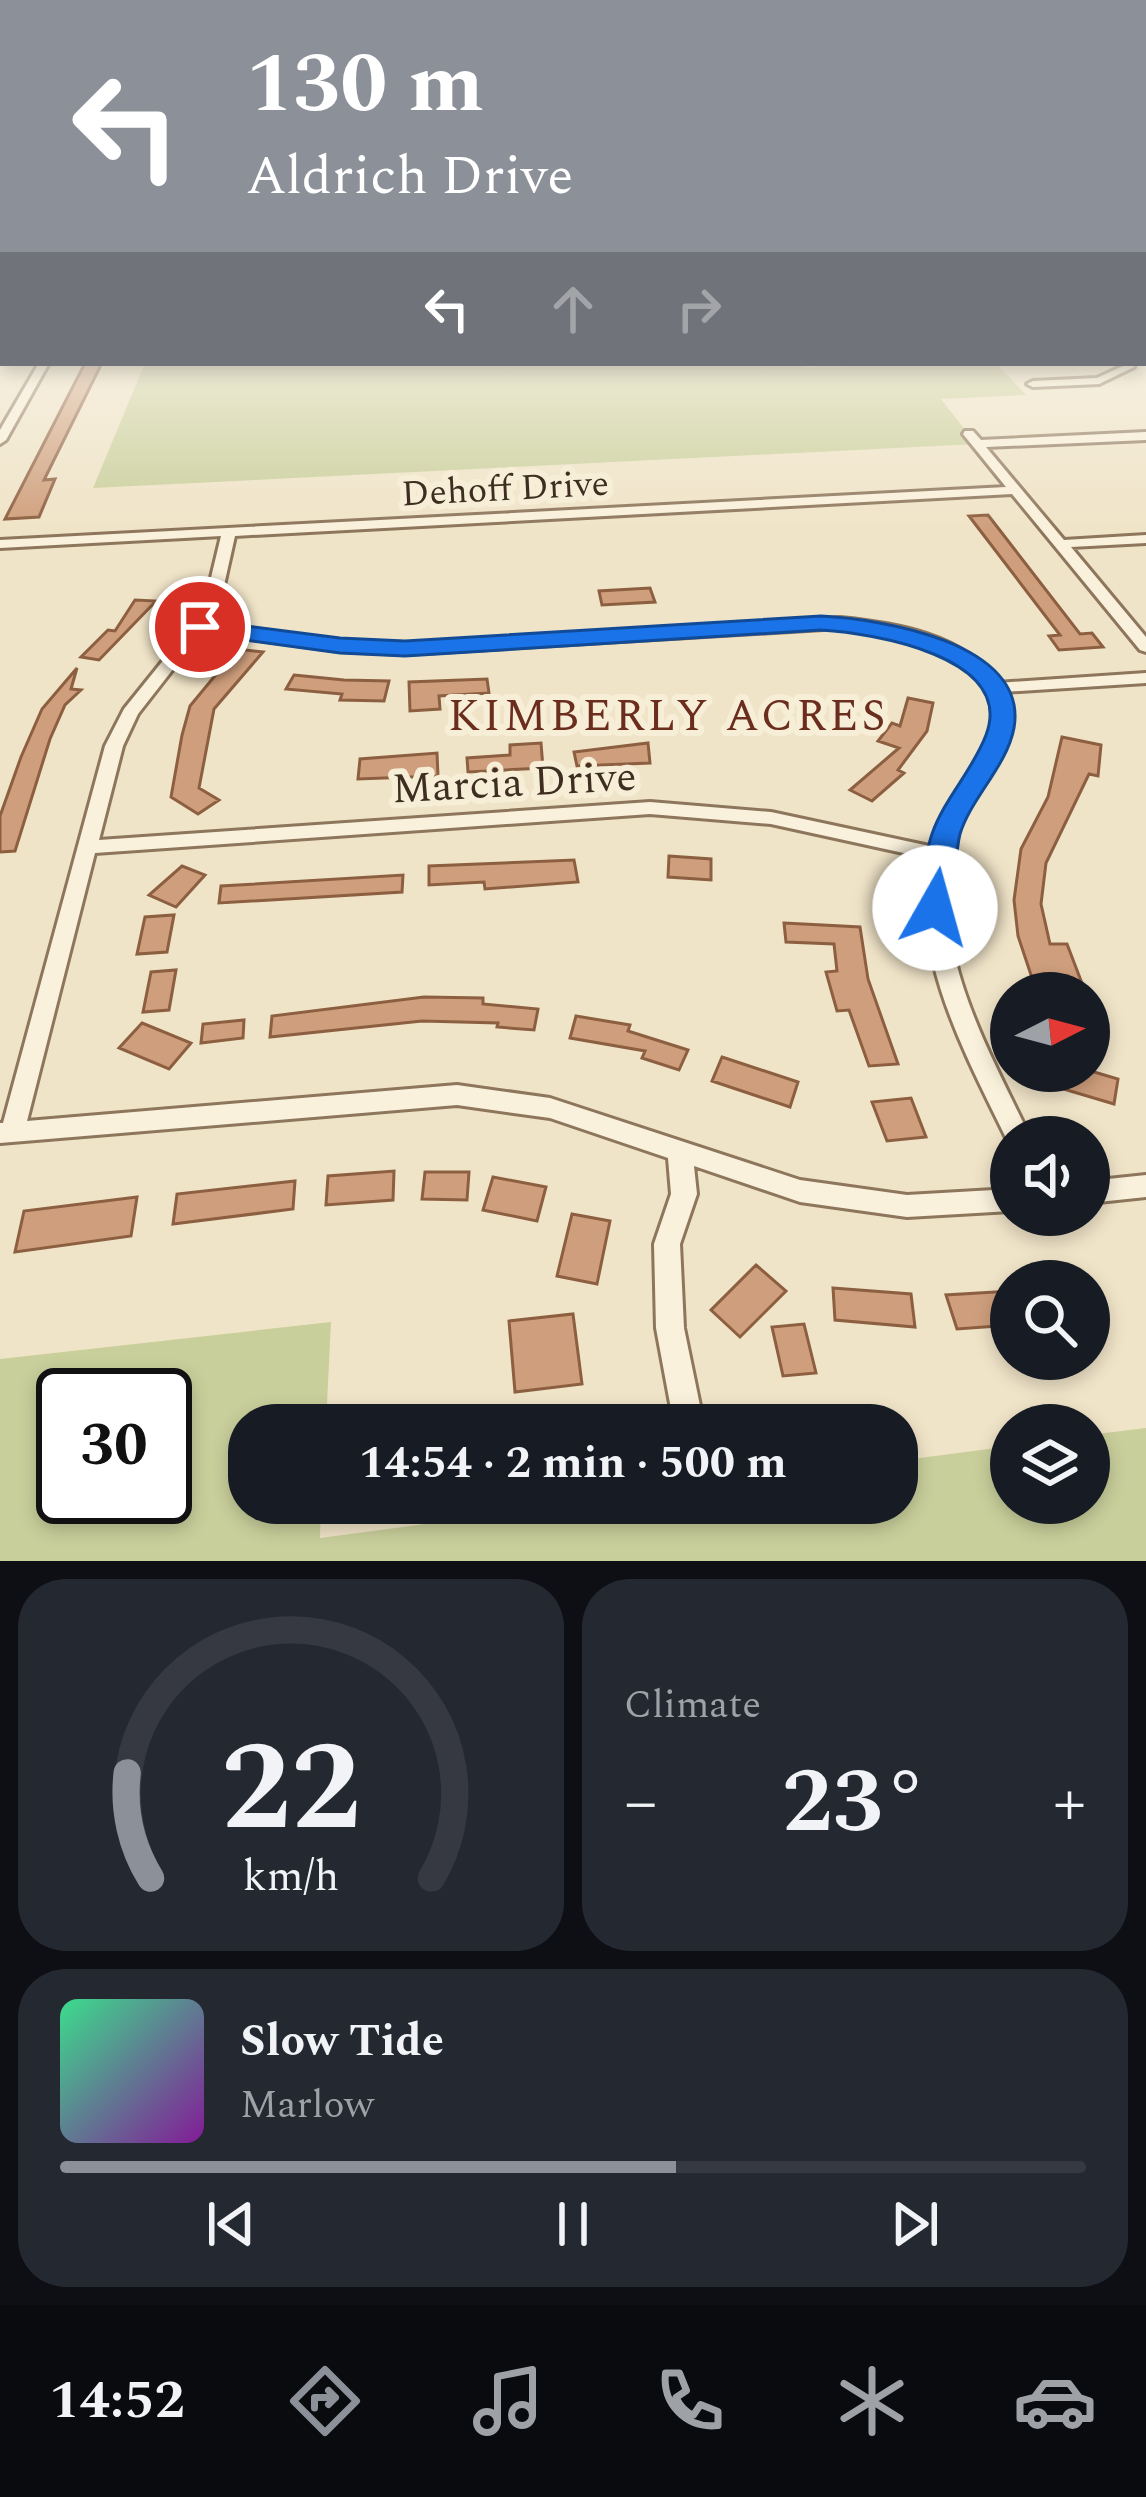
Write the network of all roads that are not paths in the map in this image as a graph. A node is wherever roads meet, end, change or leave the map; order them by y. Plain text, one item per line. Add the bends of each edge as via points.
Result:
1 (32, 384) edge
2 (1146, 436) edge
3 (0, 440) edge
4 (1014, 490) junction
5 (229, 532) junction
6 (1146, 539) edge
7 (0, 544) edge
8 (1059, 544) junction
9 (200, 627) junction
10 (1146, 647) edge
11 (1146, 678) edge
12 (995, 688) junction
13 (88, 847) junction
14 (941, 855) junction
15 (1009, 1116) edge
16 (6, 1133) edge
17 (680, 1151) junction
18 (1146, 1186) edge
19 (1110, 1190) edge
20 (990, 1201) edge
21 (684, 1404) edge

1 - 3 street
2 - 4 street via 972,440
4 - 5 street, Dehoff Drive
4 - 8 street
5 - 7 street, Dehoff Drive
5 - 9 street via 215,601
6 - 8 street
8 - 10 street
9 - 12 street via 405,649 852,623 925,640
9 - 13 street via 123,724
11 - 12 street
12 - 14 street via 1000,733 952,818
13 - 14 street, Marcia Drive via 650,808 771,818
13 - 16 street
14 - 15 street via 935,908 945,969
16 - 17 street via 457,1095 550,1108
17 - 20 street via 800,1191 869,1203
17 - 21 street via 684,1193 667,1244
18 - 19 street

